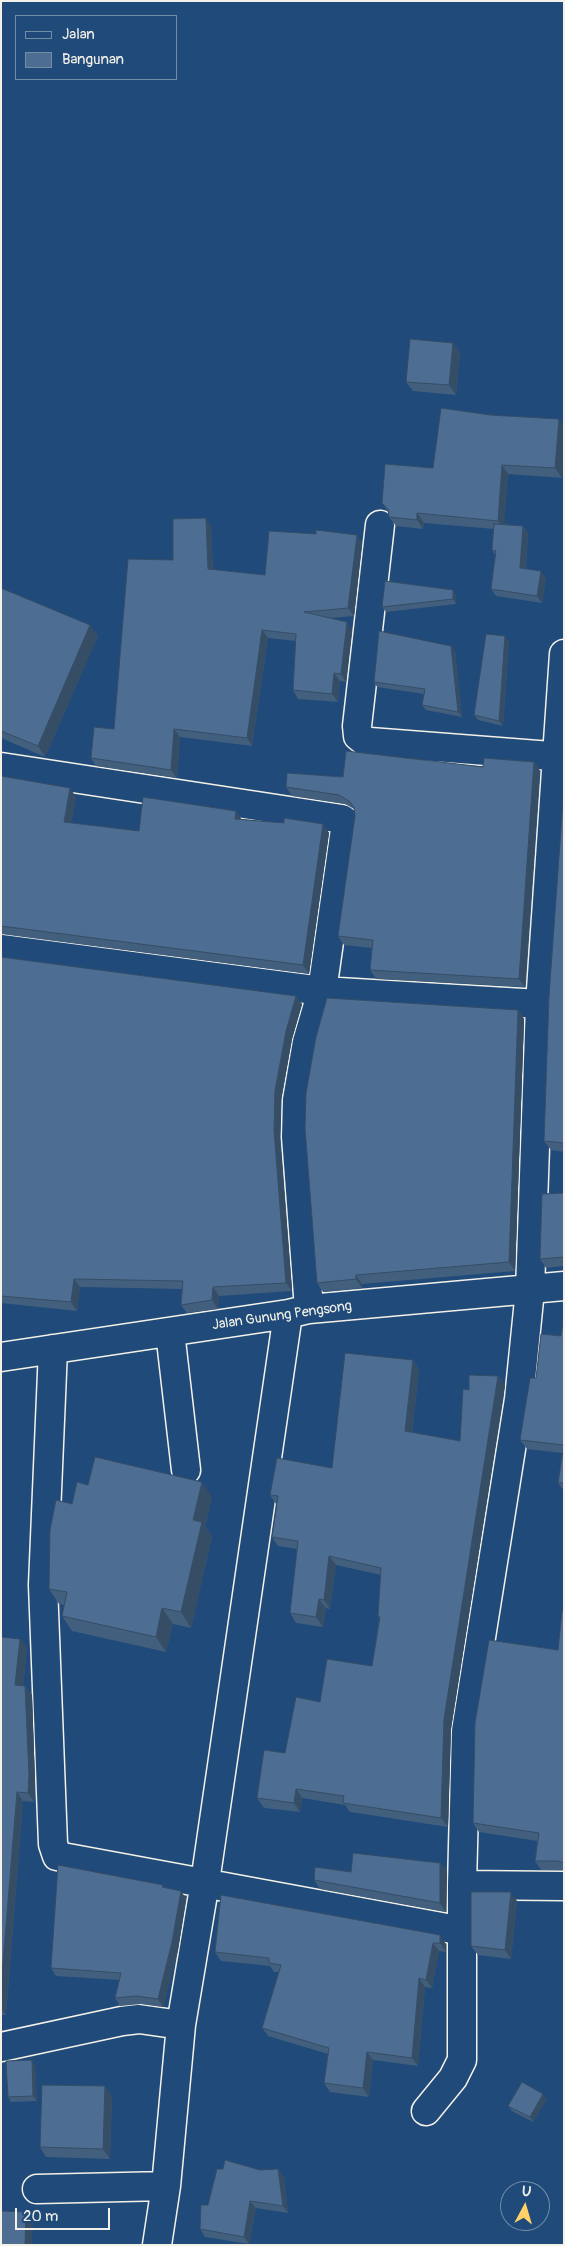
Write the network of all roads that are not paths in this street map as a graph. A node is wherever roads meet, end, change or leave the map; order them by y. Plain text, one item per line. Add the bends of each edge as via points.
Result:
1 (380, 525) dead end
2 (564, 654) edge
3 (561, 756) edge
4 (1, 767) edge
5 (1, 949) edge
6 (322, 991) junction
7 (540, 1004) junction
8 (564, 1286) edge
9 (530, 1290) junction
10 (298, 1312) junction
11 (170, 1332) junction
12 (53, 1349) junction
13 (1, 1357) edge
14 (186, 1470) dead end
15 (205, 1882) junction
16 (462, 1885) junction
17 (564, 1886) edge
18 (463, 1931) junction
19 (181, 2025) junction
20 (1, 2047) edge
21 (426, 2111) dead end
22 (166, 2186) junction
23 (37, 2190) dead end
24 (157, 2245) edge

1 - 3 street via 358,736 370,742
2 - 3 street
3 - 7 street
4 - 6 street via 344,820 346,828
5 - 6 street
6 - 7 street
6 - 10 street via 307,1042 296,1100
7 - 9 street
8 - 9 street, Jalan Gunung Pengsong
9 - 10 street, Jalan Gunung Pengsong
9 - 16 street via 519,1399 466,1731
10 - 11 street, Jalan Gunung Pengsong
10 - 15 street
11 - 12 street, Jalan Gunung Pengsong
11 - 14 street
12 - 13 street, Jalan Gunung Pengsong
12 - 15 street via 42,1585 53,1848 62,1858
15 - 18 street
15 - 19 street
16 - 17 street
16 - 18 street
18 - 21 street via 462,2060 453,2078
19 - 20 street via 122,2021
19 - 22 street
22 - 23 street
22 - 24 street

